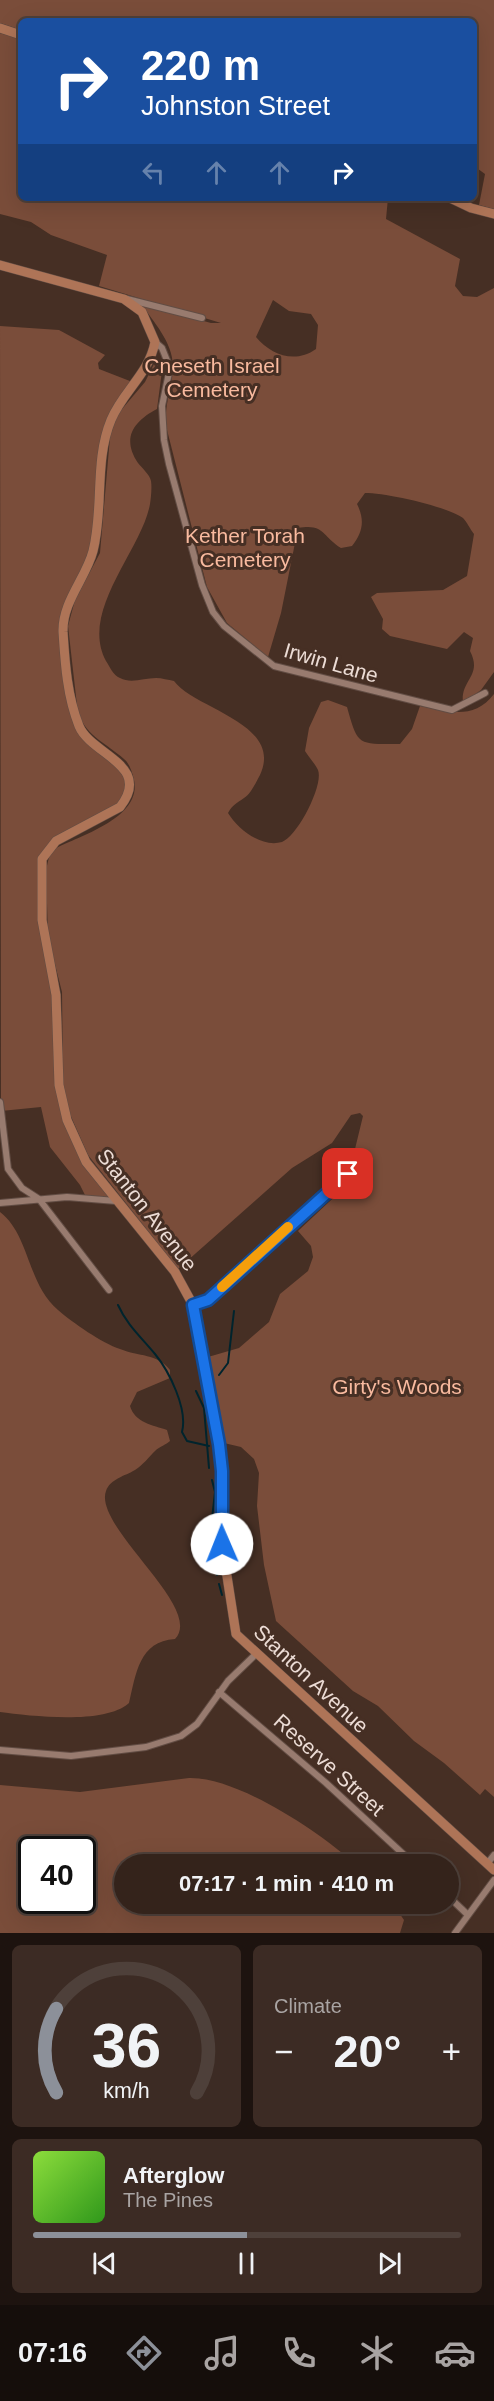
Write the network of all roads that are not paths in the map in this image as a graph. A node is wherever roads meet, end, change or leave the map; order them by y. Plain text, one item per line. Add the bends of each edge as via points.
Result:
1 (0, 28) edge
2 (18, 33) edge
3 (456, 201) edge
4 (494, 214) edge
5 (0, 265) edge
6 (124, 299) junction
7 (202, 318) dead end
8 (155, 342) junction
9 (485, 693) dead end
10 (0, 1102) edge
11 (348, 1174) dead end
12 (39, 1199) junction
13 (116, 1201) junction
14 (0, 1203) edge
15 (109, 1290) dead end
16 (193, 1305) junction
17 (256, 1654) junction
18 (219, 1692) junction
19 (0, 1750) edge
20 (403, 1854) edge
21 (494, 1855) edge
22 (490, 1867) edge
23 (494, 1880) edge
24 (459, 1906) edge
25 (468, 1915) junction
26 (455, 1933) edge

1 - 2 street
3 - 4 street
5 - 6 street
6 - 7 street
6 - 8 street via 142,312
8 - 9 street, Irwin Lane via 162,348 170,368 162,406 169,464 202,585 213,612 224,626 274,666 369,691 452,710
8 - 13 street, Stanton Avenue via 148,366 120,401 110,422 103,444 98,528 92,554 63,626 72,707 80,728 90,742 125,770 128,792 112,813 56,841 44,854 41,868 42,920 56,994 62,1103 86,1162
10 - 12 street via 8,1169 22,1188
11 - 16 street via 208,1300
12 - 13 street
12 - 14 street
12 - 15 street
13 - 16 street, Stanton Avenue via 175,1272
16 - 17 street, Stanton Avenue via 219,1444 222,1544 234,1626 240,1640
17 - 18 street
17 - 22 street, Stanton Avenue
18 - 19 street via 190,1730 162,1743 71,1756
18 - 20 street, Reserve Street
21 - 22 street
23 - 25 street
24 - 25 street
25 - 26 street

